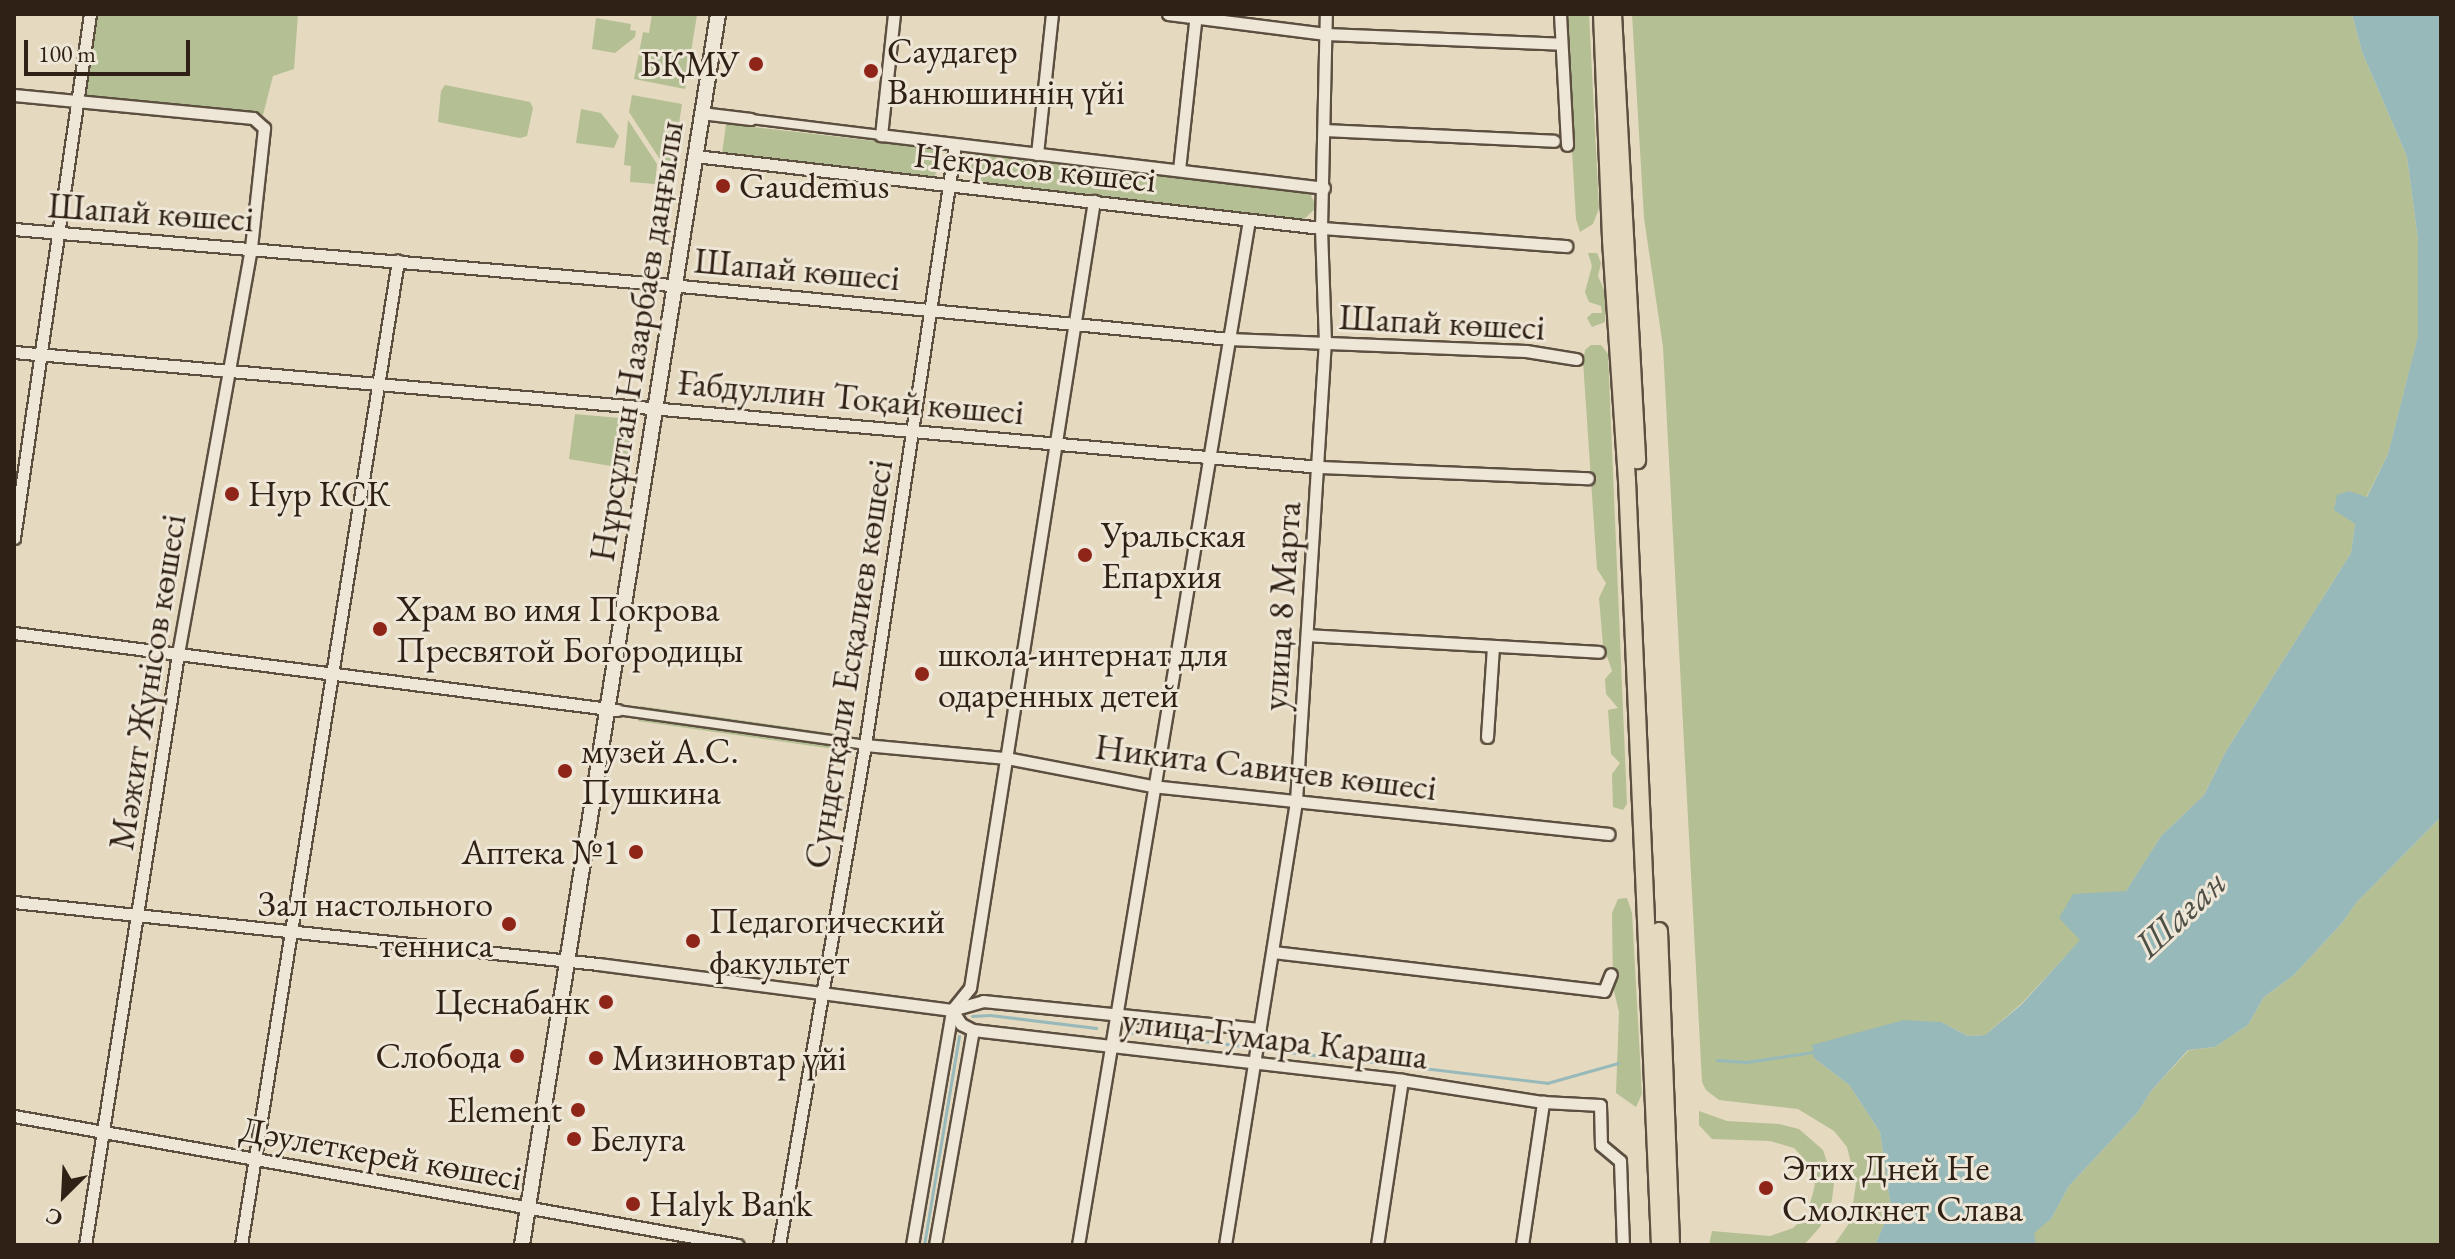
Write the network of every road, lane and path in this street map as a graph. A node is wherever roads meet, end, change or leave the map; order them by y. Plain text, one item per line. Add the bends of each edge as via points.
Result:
1 (90, 14) edge
2 (718, 14) edge
3 (894, 14) edge
4 (1052, 14) edge
5 (1168, 14) edge
6 (1326, 14) edge
7 (1560, 14) edge
8 (1602, 14) edge
9 (1613, 14) edge
10 (1196, 16) edge
11 (1326, 34) junction
12 (1561, 44) junction
13 (14, 95) edge
14 (80, 101) junction
15 (701, 113) junction
16 (751, 119) joint
17 (1324, 130) junction
18 (881, 135) junction
19 (1554, 141) dead end
20 (955, 145) junction
21 (1567, 145) dead end
22 (1037, 154) junction
23 (695, 156) junction
24 (1179, 170) junction
25 (948, 185) junction
26 (1324, 188) junction
27 (1094, 201) junction
28 (1249, 220) junction
29 (1321, 228) junction
30 (14, 229) edge
31 (58, 233) junction
32 (1566, 246) dead end
33 (251, 248) junction
34 (398, 260) junction
35 (676, 285) junction
36 (930, 310) junction
37 (1076, 325) junction
38 (1229, 339) junction
39 (1325, 343) junction
40 (14, 352) edge
41 (39, 354) junction
42 (1576, 359) dead end
43 (228, 371) junction
44 (378, 384) junction
45 (657, 409) junction
46 (913, 432) junction
47 (1054, 442) junction
48 (1209, 455) junction
49 (1320, 467) junction
50 (1588, 478) dead end
51 (17, 499) edge
52 (14, 538) edge
53 (14, 633) edge
54 (1307, 635) junction
55 (1493, 646) junction
56 (1599, 652) dead end
57 (178, 654) junction
58 (332, 675) junction
59 (613, 710) junction
60 (1487, 737) dead end
61 (865, 745) junction
62 (1006, 758) junction
63 (1152, 786) junction
64 (1296, 801) junction
65 (1608, 834) dead end
66 (14, 902) edge
67 (137, 915) junction
68 (291, 931) junction
69 (1273, 952) junction
70 (568, 961) junction
71 (1611, 974) dead end
72 (822, 994) junction
73 (952, 1010) junction
74 (1118, 1014) junction
75 (1260, 1029) junction
76 (973, 1030) junction
77 (1113, 1048) junction
78 (1254, 1062) junction
79 (1402, 1080) junction
80 (1543, 1102) junction
81 (14, 1116) edge
82 (103, 1133) junction
83 (255, 1160) junction
84 (528, 1207) junction
85 (85, 1245) edge
86 (241, 1245) edge
87 (522, 1245) edge
88 (738, 1245) edge
89 (779, 1245) edge
90 (912, 1245) edge
91 (935, 1245) edge
92 (1078, 1245) edge
93 (1225, 1245) edge
94 (1377, 1245) edge
95 (1522, 1245) edge
96 (1623, 1245) edge
97 (1660, 1245) edge
98 (1671, 1245) edge

1 - 14 street
2 - 15 main road, Нұрсұлтан Назарбаев даңғылы
3 - 18 street
4 - 22 street
5 - 10 street
6 - 11 street, улица 8 Марта
7 - 12 street
8 - 97 main road
9 - 98 main road
10 - 11 street
10 - 24 street
11 - 12 street
11 - 17 street, улица 8 Марта
12 - 21 street
13 - 14 street
14 - 31 street
14 - 33 street, Мәжит Жүнісов көшесі via 253,118 264,128
15 - 16 street, Некрасов көшесі
15 - 23 main road, Нұрсұлтан Назарбаев даңғылы
16 - 18 street, Некрасов көшесі
17 - 19 street
17 - 26 street, улица 8 Марта
18 - 20 street, Некрасов көшесі
20 - 22 street, Некрасов көшесі
20 - 25 street, Сүндетқали Есқалиев көшесі
22 - 24 street, Некрасов көшесі
23 - 25 street, Некрасов көшесі
23 - 35 main road, Нұрсұлтан Назарбаев даңғылы
24 - 26 street, Некрасов көшесі
25 - 27 street, Некрасов көшесі
25 - 36 street, Сүндетқали Есқалиев көшесі
26 - 29 street, улица 8 Марта
27 - 28 street, Некрасов көшесі
27 - 37 street
28 - 29 street, Некрасов көшесі
28 - 38 street
29 - 32 street, Некрасов көшесі
29 - 39 street, улица 8 Марта
30 - 31 street, Шапай көшесі
31 - 33 street, Шапай көшесі
31 - 41 street
33 - 34 street, Шапай көшесі
33 - 43 street, Мәжит Жүнісов көшесі
34 - 35 street, Шапай көшесі
34 - 44 street
35 - 36 street, Шапай көшесі
35 - 45 main road, Нұрсұлтан Назарбаев даңғылы
36 - 37 street, Шапай көшесі
36 - 46 street, Сүндетқали Есқалиев көшесі
37 - 38 street, Шапай көшесі
37 - 47 street
38 - 39 street, Шапай көшесі
38 - 48 street
39 - 42 street, Шапай көшесі via 1526,351
39 - 49 street, улица 8 Марта
40 - 41 street, Ғабдуллин Тоқай көшесі
41 - 43 street, Ғабдуллин Тоқай көшесі
41 - 51 street
43 - 44 street, Ғабдуллин Тоқай көшесі
43 - 57 street, Мәжит Жүнісов көшесі
44 - 45 street, Ғабдуллин Тоқай көшесі
44 - 58 street
45 - 46 street, Ғабдуллин Тоқай көшесі
45 - 59 main road, Нұрсұлтан Назарбаев даңғылы
46 - 47 street, Ғабдуллин Тоқай көшесі
46 - 61 street, Сүндетқали Есқалиев көшесі
47 - 48 street, Ғабдуллин Тоқай көшесі
47 - 62 street
48 - 49 street, Ғабдуллин Тоқай көшесі
48 - 63 street
49 - 50 street, Ғабдуллин Тоқай көшесі
49 - 54 street, улица 8 Марта
51 - 52 street
53 - 57 street, Никита Савичев көшесі
54 - 55 street
54 - 64 street, улица 8 Марта
55 - 56 street
55 - 60 street
57 - 58 street, Никита Савичев көшесі
57 - 67 street, Мәжит Жүнісов көшесі
58 - 59 street, Никита Савичев көшесі
58 - 68 street
59 - 61 street, Никита Савичев көшесі
59 - 70 main road, Нұрсұлтан Назарбаев даңғылы
61 - 62 street, Никита Савичев көшесі
61 - 72 street, Сүндетқали Есқалиев көшесі
62 - 63 street, Никита Савичев көшесі
62 - 73 street via 970,988
63 - 64 street, Никита Савичев көшесі
63 - 74 street
64 - 65 street, Никита Савичев көшесі
64 - 69 street, улица 8 Марта
66 - 67 street, улица Гумара Караша
67 - 68 street, улица Гумара Караша
67 - 82 street, Мәжит Жүнісов көшесі
68 - 70 street, улица Гумара Караша
68 - 83 street
69 - 71 street via 1604,991
69 - 75 street, улица 8 Марта
70 - 72 street, улица Гумара Караша
70 - 84 main road, Нұрсұлтан Назарбаев даңғылы
72 - 73 street, улица Гумара Караша
72 - 89 street, Сүндетқали Есқалиев көшесі
73 - 74 street, улица Гумара Караша via 983,1001
73 - 76 street
73 - 90 street
74 - 75 street, улица Гумара Караша
74 - 77 street
75 - 78 street, улица 8 Марта
76 - 77 street, улица Гумара Караша
76 - 91 street
77 - 78 street, улица Гумара Караша
77 - 92 street
78 - 79 street, улица Гумара Караша
78 - 93 street, улица 8 Марта
79 - 80 street, улица Гумара Караша
79 - 94 street
80 - 95 street
80 - 96 street, улица Гумара Караша via 1600,1105 1601,1145 1620,1161
81 - 82 street, Дәулеткерей көшесі
82 - 83 street, Дәулеткерей көшесі
82 - 85 street, Мәжит Жүнісов көшесі
83 - 84 street, Дәулеткерей көшесі
83 - 86 street
84 - 87 main road, Нұрсұлтан Назарбаев даңғылы
84 - 88 street, Дәулеткерей көшесі

